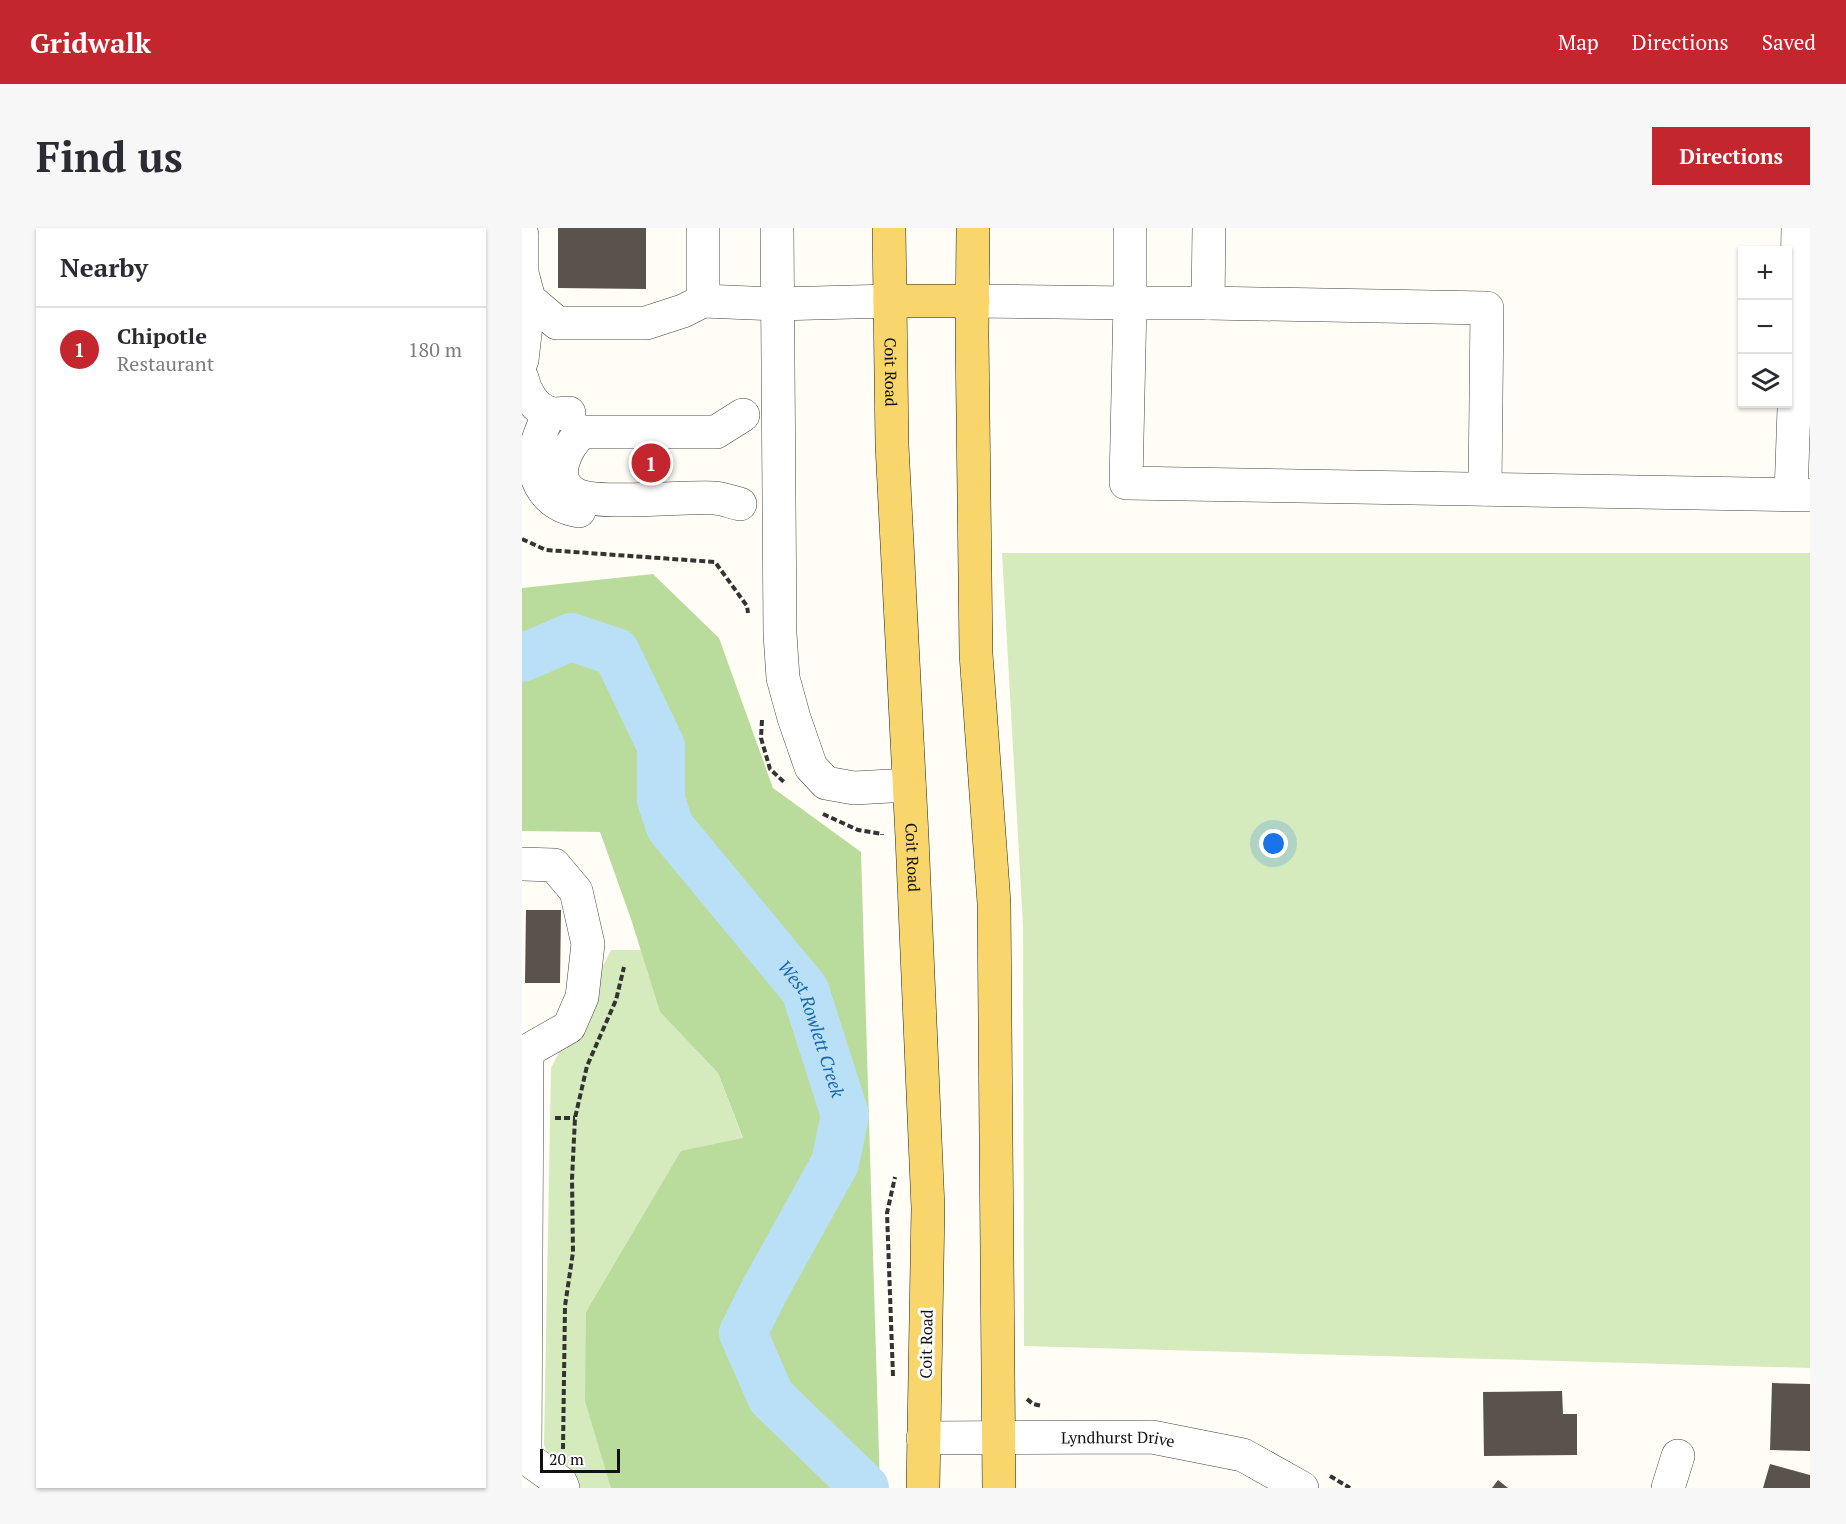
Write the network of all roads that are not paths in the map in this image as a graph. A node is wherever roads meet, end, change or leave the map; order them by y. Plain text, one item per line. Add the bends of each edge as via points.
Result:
1 (702, 228) edge
2 (777, 228) edge
3 (889, 228) edge
4 (973, 228) edge
5 (1130, 228) edge
6 (1209, 228) edge
7 (1798, 228) edge
8 (522, 235) edge
9 (529, 300) junction
10 (704, 301) junction
11 (890, 301) junction
12 (973, 301) junction
13 (1130, 303) junction
14 (1208, 303) junction
15 (777, 304) junction
16 (522, 360) edge
17 (522, 378) edge
18 (1802, 380) edge
19 (549, 413) junction
20 (743, 415) junction
21 (778, 416) junction
22 (1485, 489) junction
23 (1800, 494) edge
24 (740, 504) junction
25 (779, 504) junction
26 (909, 784) junction
27 (522, 864) edge
28 (524, 1051) edge
29 (998, 1437) junction
30 (923, 1438) junction
31 (1678, 1455) dead end
32 (524, 1457) edge
33 (565, 1474) edge
34 (923, 1488) edge
35 (999, 1488) edge
36 (1302, 1488) edge
37 (1668, 1488) edge

1 - 10 street
2 - 15 street
3 - 11 main road, Coit Road
4 - 12 main road
5 - 13 street
6 - 14 street
7 - 18 street
8 - 9 street via 522,273
9 - 10 street via 557,323 646,323
9 - 16 street
10 - 15 street
11 - 12 main road
11 - 15 street
11 - 26 main road, Coit Road via 892,445
12 - 13 street
12 - 29 main road via 976,654 994,903
13 - 14 street
13 - 22 street via 1126,483
14 - 22 street via 1487,308
15 - 21 street
17 - 19 street via 524,390
18 - 23 street
19 - 20 street
19 - 24 street via 535,452 535,472 545,494 566,508 591,513 708,512
20 - 21 street
20 - 24 street via 716,432 582,432 563,457 561,473 576,495 596,499 715,498
21 - 25 street
22 - 23 street
24 - 25 street
25 - 26 street via 783,678 811,767 826,783 854,788
26 - 30 main road, Coit Road via 927,1208
27 - 28 street via 554,865 576,891 588,944 582,998 568,1027
28 - 32 street
29 - 30 street, Lyndhurst Drive
29 - 35 main road
29 - 36 street, Lyndhurst Drive via 1152,1437 1243,1455
30 - 34 main road, Coit Road
31 - 37 street
32 - 33 street via 561,1483

